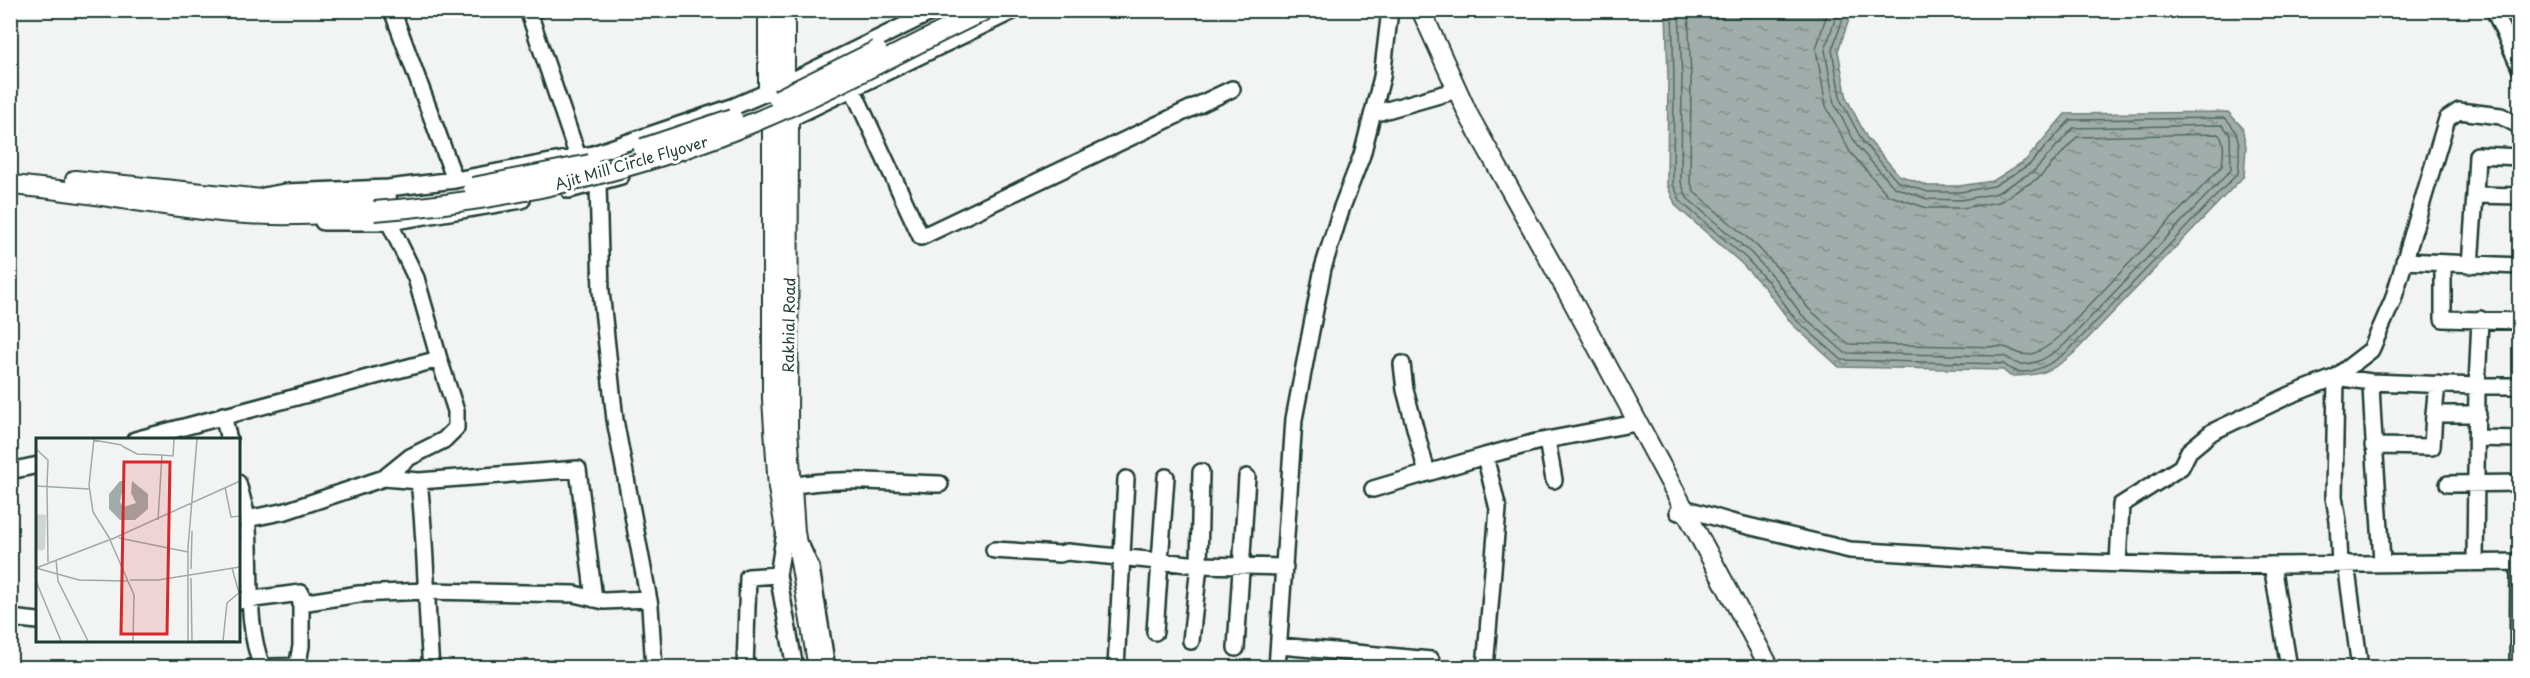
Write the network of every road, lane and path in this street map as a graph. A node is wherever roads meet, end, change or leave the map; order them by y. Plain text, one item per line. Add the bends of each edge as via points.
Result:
1 (392, 10) edge
2 (528, 10) edge
3 (768, 10) edge
4 (785, 10) edge
5 (936, 10) edge
6 (958, 10) edge
7 (986, 10) edge
8 (1015, 10) edge
9 (1390, 10) edge
10 (1414, 10) edge
11 (1421, 10) edge
12 (2494, 10) edge
13 (2520, 68) edge
14 (785, 84) junction
15 (1232, 89) dead end
16 (853, 90) junction
17 (768, 92) junction
18 (1450, 92) junction
19 (1372, 114) junction
20 (789, 119) junction
21 (772, 125) junction
22 (2520, 126) edge
23 (578, 157) junction
24 (2520, 158) edge
25 (10, 175) edge
26 (455, 180) junction
27 (597, 184) junction
28 (10, 185) edge
29 (2475, 195) junction
30 (2520, 196) edge
31 (378, 199) junction
32 (249, 206) junction
33 (389, 222) junction
34 (2404, 261) junction
35 (2443, 263) junction
36 (2470, 265) junction
37 (2520, 266) edge
38 (2480, 320) junction
39 (2520, 321) edge
40 (439, 359) junction
41 (1402, 364) dead end
42 (2336, 376) junction
43 (2372, 382) junction
44 (2437, 384) junction
45 (2477, 386) junction
46 (2520, 386) edge
47 (2434, 414) junction
48 (2478, 414) junction
49 (223, 415) junction
50 (1631, 424) junction
51 (142, 438) edge
52 (229, 438) edge
53 (2477, 438) junction
54 (2520, 439) edge
55 (1547, 440) junction
56 (2373, 446) junction
57 (1485, 456) junction
58 (36, 465) edge
59 (10, 471) edge
60 (1201, 472) dead end
61 (1428, 473) junction
62 (1166, 477) dead end
63 (1247, 477) dead end
64 (384, 478) junction
65 (1126, 479) dead end
66 (1554, 480) dead end
67 (419, 481) junction
68 (2475, 483) junction
69 (2520, 483) edge
70 (940, 484) dead end
71 (2448, 484) dead end
72 (792, 486) junction
73 (1373, 489) dead end
74 (240, 491) edge
75 (1681, 510) junction
76 (247, 519) junction
77 (790, 532) junction
78 (994, 550) dead end
79 (1120, 558) junction
80 (1161, 562) junction
81 (2475, 562) junction
82 (2519, 562) edge
83 (2382, 563) junction
84 (2118, 564) junction
85 (2343, 564) junction
86 (1198, 565) junction
87 (2272, 565) junction
88 (1241, 567) junction
89 (1285, 567) junction
90 (789, 572) junction
91 (425, 591) junction
92 (594, 599) junction
93 (648, 599) junction
94 (245, 600) edge
95 (301, 603) junction
96 (10, 618) edge
97 (36, 621) edge
98 (1155, 632) dead end
99 (1191, 640) dead end
100 (2518, 643) edge
101 (1280, 646) junction
102 (1236, 648) dead end
103 (256, 667) edge
104 (297, 667) edge
105 (430, 668) edge
106 (654, 668) edge
107 (745, 668) edge
108 (795, 668) edge
109 (805, 668) edge
110 (818, 668) edge
111 (827, 668) edge
112 (1116, 668) edge
113 (1277, 668) edge
114 (1433, 668) edge
115 (1485, 668) edge
116 (1762, 668) edge
117 (1770, 668) edge
118 (2289, 668) edge
119 (2360, 668) edge
120 (2518, 668) edge

1 - 26 street
2 - 23 street
3 - 17 main road
4 - 14 main road
5 - 14 street
6 - 31 main road, Ajit Mill Circle Flyover, bridge via 757,109 618,156 477,187
7 - 31 main road, Ajit Mill Circle Flyover, bridge via 820,93 701,143 564,184 474,200
8 - 16 street
9 - 19 street via 1382,77
10 - 18 main road
11 - 75 main road via 1469,116 1574,304
12 - 13 street
14 - 17 street
14 - 20 street
15 - 16 street via 921,237
16 - 20 street
17 - 21 street
17 - 23 street
18 - 19 street
18 - 50 main road
19 - 89 street via 1323,268 1310,329 1294,418
20 - 21 street
20 - 72 main road, Rakhial Road via 786,398
21 - 27 street
21 - 77 main road, Rakhial Road via 772,399 778,488
22 - 34 street via 2501,116 2459,111 2447,119
23 - 26 street
24 - 29 street via 2477,155
25 - 32 main road
26 - 31 street
27 - 33 street via 494,206
27 - 93 street via 601,291 615,420
28 - 32 main road via 204,210
29 - 30 street
29 - 36 street
31 - 32 main road, Ajit Mill Circle Flyover via 282,201
31 - 33 street
32 - 33 street via 292,222
33 - 40 street via 416,278
34 - 35 street
34 - 42 street via 2393,300 2371,350
35 - 36 street
35 - 38 street via 2443,319
36 - 37 street
38 - 39 street
38 - 45 street
40 - 49 street
40 - 64 street via 456,411 456,428 444,441 410,457
41 - 61 street via 1405,390
42 - 43 street
42 - 84 street via 2212,432 2189,451 2181,467 2121,505
42 - 85 street via 2334,497
43 - 44 street
43 - 56 street
44 - 45 street
44 - 47 street
45 - 46 street
45 - 48 street
47 - 48 street
47 - 56 street via 2432,447
48 - 53 street
49 - 51 street
49 - 52 street
50 - 55 street
50 - 75 main road
53 - 54 street
53 - 68 street
55 - 57 street
55 - 66 street
56 - 83 street
57 - 61 street
57 - 115 street via 1498,509
58 - 59 street
60 - 86 street
61 - 73 street
62 - 80 street
63 - 88 street
64 - 67 street
64 - 76 street via 286,511
65 - 79 street
67 - 91 street via 426,541
67 - 92 street via 578,469
68 - 69 street
68 - 71 street
68 - 81 street
70 - 72 street via 821,482
72 - 77 main road, Rakhial Road
74 - 76 street
75 - 84 street via 1850,550
75 - 116 main road
75 - 117 main road
76 - 94 street
77 - 90 main road
77 - 111 street via 811,568
78 - 79 street
79 - 80 street
79 - 112 street
80 - 86 street
80 - 98 street
81 - 82 street
81 - 83 street
82 - 100 street
83 - 85 street
84 - 87 street
85 - 87 street
85 - 119 street
86 - 88 street
86 - 99 street
87 - 118 street
88 - 89 street
88 - 102 street
89 - 101 street
90 - 107 street via 748,577
90 - 108 street
90 - 109 main road
90 - 110 main road
91 - 92 street via 574,594
91 - 95 street via 360,594
91 - 105 street
92 - 93 street
93 - 106 street
94 - 95 street via 301,593
94 - 103 street via 258,655
95 - 104 street
96 - 97 street
100 - 120 street
101 - 113 street
101 - 114 street via 1431,660
103 - 104 street

